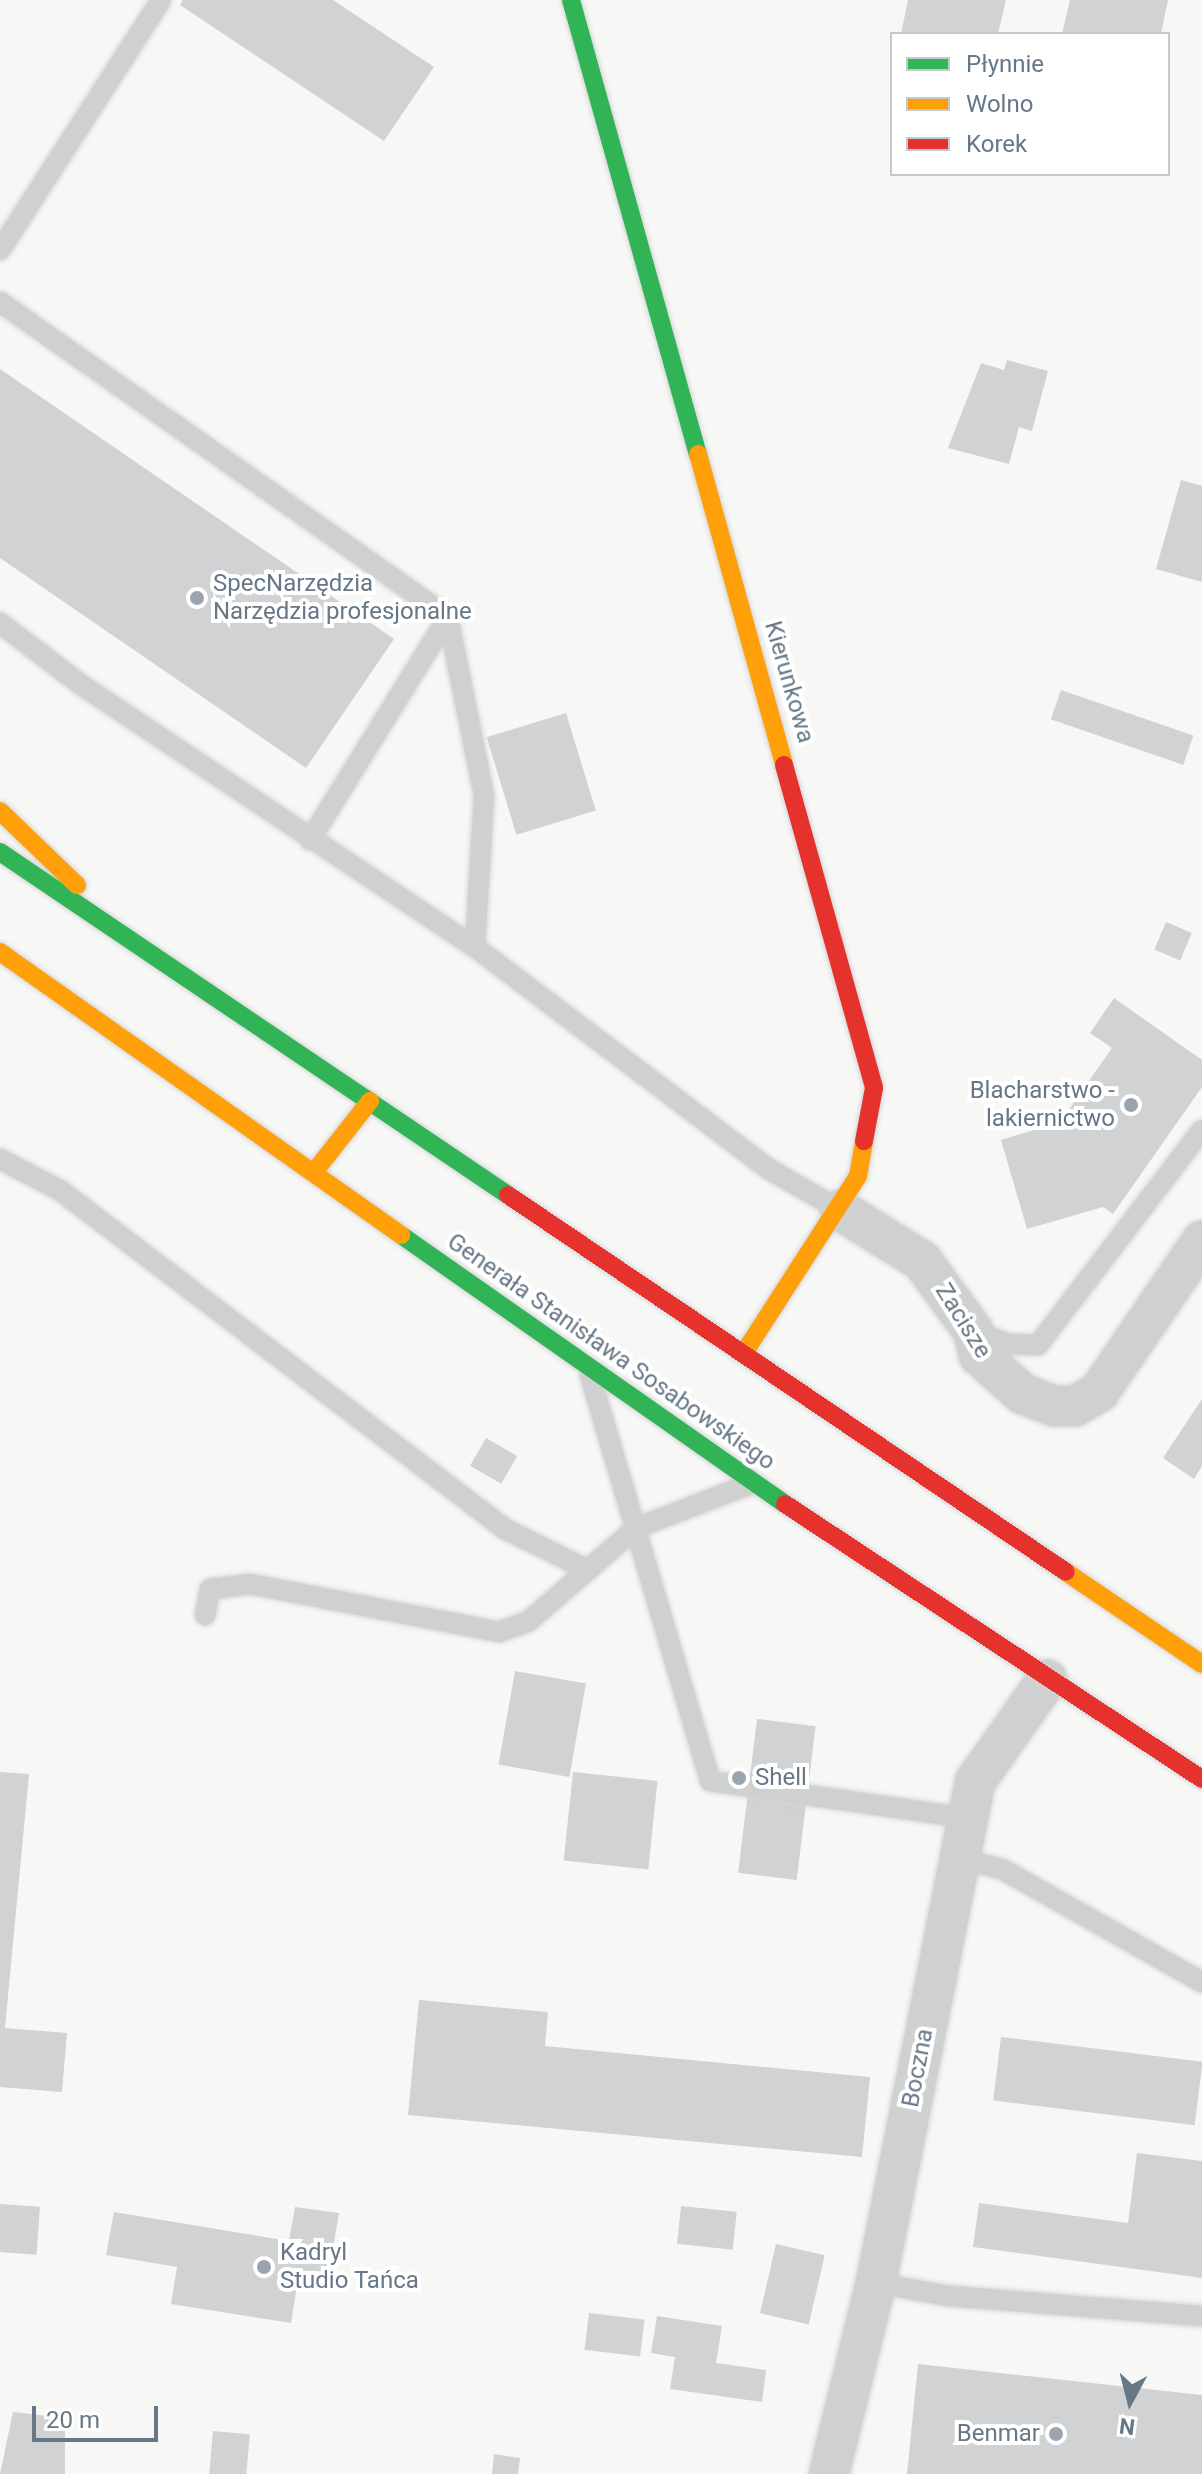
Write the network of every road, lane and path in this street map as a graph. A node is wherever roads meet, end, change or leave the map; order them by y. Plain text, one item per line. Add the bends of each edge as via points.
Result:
1 (161, 0) edge
2 (571, 0) edge
3 (0, 250) edge
4 (0, 302) edge
5 (448, 617) junction
6 (0, 623) edge
7 (0, 811) edge
8 (310, 840) junction
9 (0, 852) edge
10 (124, 938) junction
11 (475, 947) junction
12 (0, 952) edge
13 (370, 1101) junction
14 (1202, 1130) edge
15 (0, 1159) edge
16 (315, 1171) junction
17 (840, 1210) junction
18 (1202, 1241) edge
19 (973, 1331) junction
20 (744, 1353) junction
21 (588, 1368) junction
22 (753, 1483) junction
23 (636, 1528) junction
24 (588, 1570) junction
25 (205, 1615) dead end
26 (1202, 1664) edge
27 (1047, 1680) junction
28 (1202, 1779) edge
29 (966, 1818) junction
30 (957, 1858) junction
31 (1202, 1982) edge
32 (876, 2283) junction
33 (1202, 2316) edge
34 (829, 2474) edge

1 - 3 lane
2 - 17 main road, Kierunkowa via 866,1038 874,1088 870,1132
4 - 5 lane
5 - 8 lane
5 - 11 lane via 484,796
6 - 8 lane
7 - 10 main road via 35,837
8 - 11 lane
9 - 10 main road
10 - 13 main road
11 - 17 lane via 767,1168
12 - 16 main road, Generała Stanisława Sosabowskiego
13 - 16 main road
13 - 20 main road
14 - 19 lane via 1038,1345
15 - 24 lane via 61,1191 491,1520
16 - 21 main road, Generała Stanisława Sosabowskiego
17 - 19 street, Zacisze via 922,1261
17 - 20 main road, Kierunkowa
18 - 19 street, Zacisze via 1114,1375 1075,1406 1023,1394 979,1355
20 - 26 main road
21 - 22 main road, Generała Stanisława Sosabowskiego
21 - 23 lane via 616,1483
22 - 23 lane
22 - 27 main road, Generała Stanisława Sosabowskiego
23 - 24 lane
23 - 29 lane via 710,1781
24 - 25 lane via 529,1621 499,1632 250,1584 210,1589
27 - 28 main road, Generała Stanisława Sosabowskiego
27 - 29 street, Boczna via 975,1782
29 - 30 street, Boczna
30 - 31 lane via 1002,1869
30 - 32 street, Boczna
32 - 33 lane via 949,2296
32 - 34 street, Boczna

